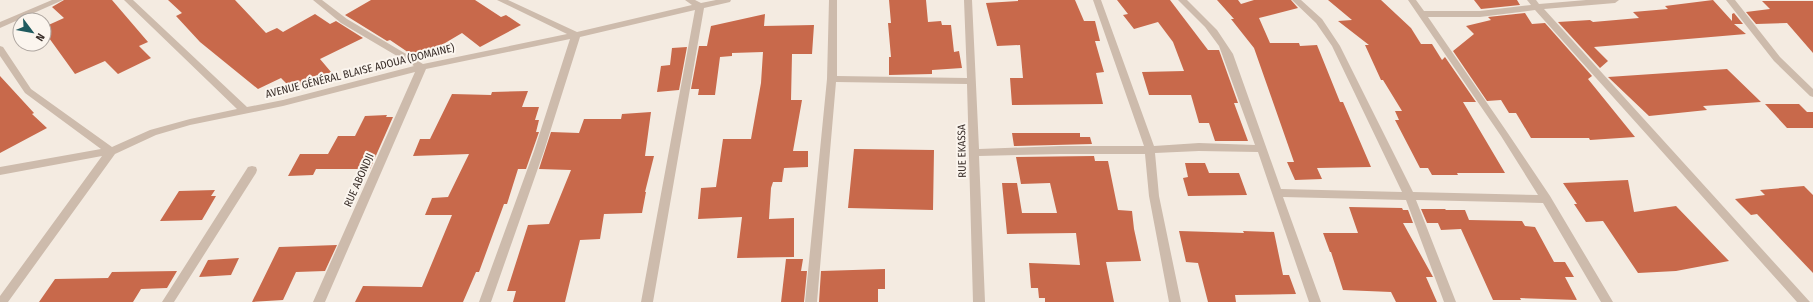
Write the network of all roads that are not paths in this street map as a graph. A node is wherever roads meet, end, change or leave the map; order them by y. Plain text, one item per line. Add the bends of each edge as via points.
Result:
1 (58, 0) edge
2 (128, 0) edge
3 (317, 0) edge
4 (501, 0) edge
5 (689, 0) edge
6 (727, 0) edge
7 (833, 0) edge
8 (968, 0) edge
9 (1097, 0) edge
10 (1182, 0) edge
11 (1296, 0) edge
12 (1412, 0) edge
13 (1615, 0) edge
14 (1730, 0) edge
15 (1534, 3) edge
16 (700, 6) junction
17 (1420, 14) junction
18 (0, 25) edge
19 (576, 35) junction
20 (0, 49) edge
21 (422, 67) junction
22 (832, 79) junction
23 (972, 81) junction
24 (1813, 94) edge
25 (245, 111) junction
26 (1262, 149) junction
27 (1150, 150) junction
28 (111, 151) junction
29 (974, 153) junction
30 (252, 170) dead end
31 (0, 171) edge
32 (1277, 193) junction
33 (1410, 197) junction
34 (1546, 199) junction
35 (2, 302) edge
36 (168, 302) edge
37 (319, 302) edge
38 (485, 302) edge
39 (647, 302) edge
40 (811, 302) edge
41 (979, 302) edge
42 (1175, 302) edge
43 (1315, 302) edge
44 (1450, 302) edge
45 (1607, 302) edge
46 (1805, 302) edge
47 (1813, 302) edge

1 - 18 street
2 - 25 street
3 - 21 street via 344,21
4 - 19 street
5 - 16 street
6 - 16 street, AVENUE GÉNÉRAL BLAISE ADOUA (DOMAINE)
7 - 22 street
8 - 23 street, RUE EKASSA
9 - 27 street
10 - 26 street via 1223,44
11 - 33 street via 1319,21 1336,46
12 - 17 street
13 - 15 street
14 - 24 street via 1777,59
15 - 17 street via 1480,14
15 - 46 street
16 - 19 street, AVENUE GÉNÉRAL BLAISE ADOUA (DOMAINE)
16 - 39 street
17 - 34 street via 1476,92
19 - 21 street, AVENUE GÉNÉRAL BLAISE ADOUA (DOMAINE)
19 - 38 street via 539,151
20 - 28 street via 28,91
21 - 25 street, AVENUE GÉNÉRAL BLAISE ADOUA (DOMAINE)
21 - 37 street, RUE ABONDJI
22 - 23 street
22 - 40 street
23 - 29 street, RUE EKASSA
25 - 28 street, AVENUE GÉNÉRAL BLAISE ADOUA (DOMAINE) via 153,132
26 - 27 street via 1200,147
26 - 32 street
27 - 29 street
27 - 42 street via 1154,196
28 - 31 street, AVENUE GÉNÉRAL BLAISE ADOUA (DOMAINE)
28 - 35 street
29 - 41 street, RUE EKASSA
30 - 36 street
32 - 33 street
32 - 43 street
33 - 34 street
33 - 44 street
34 - 45 street
46 - 47 street

